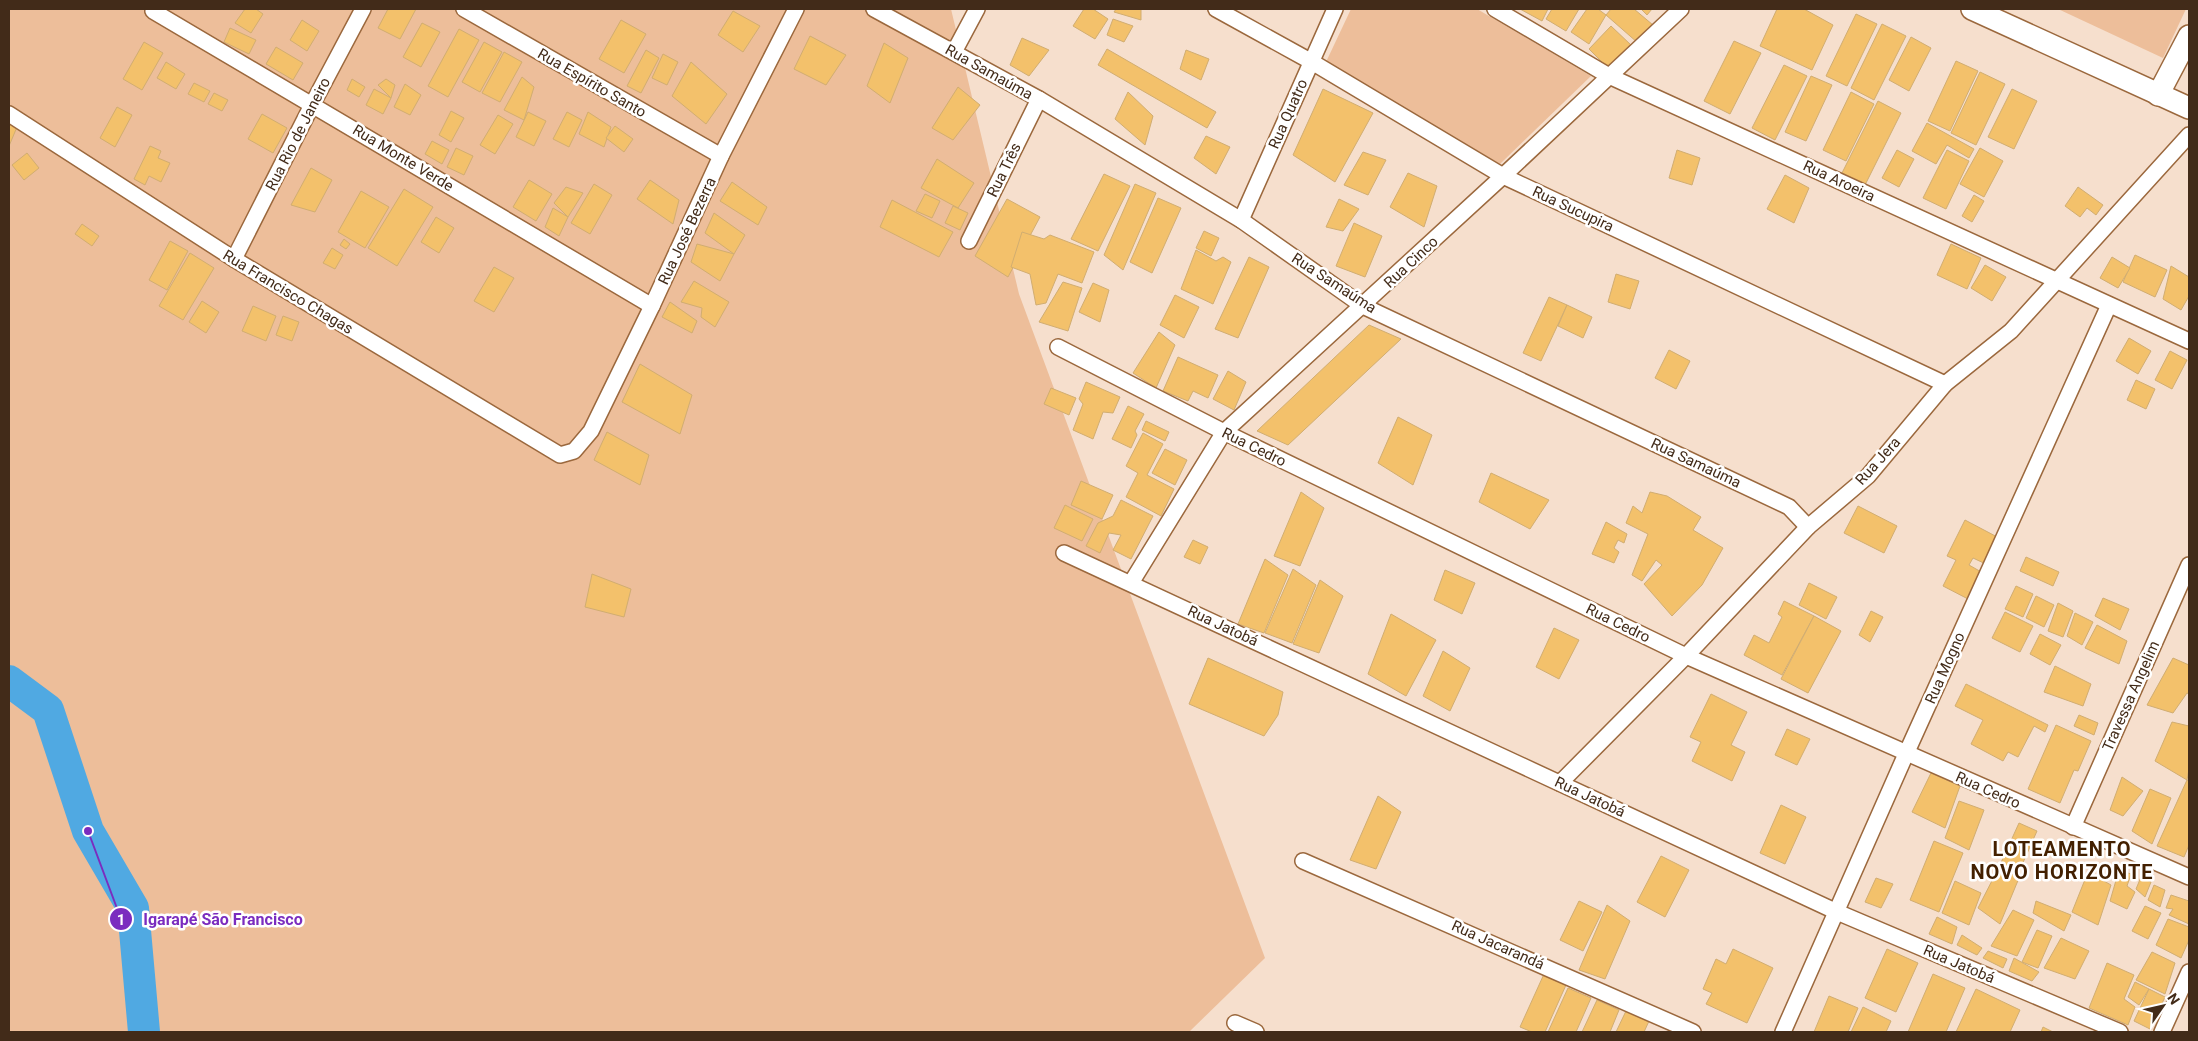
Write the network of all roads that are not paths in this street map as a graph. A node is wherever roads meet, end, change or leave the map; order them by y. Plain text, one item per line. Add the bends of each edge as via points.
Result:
1 (363, 9) edge
2 (464, 9) edge
3 (796, 9) edge
4 (874, 9) edge
5 (977, 9) edge
6 (1216, 9) edge
7 (1334, 9) edge
8 (1495, 9) edge
9 (1680, 9) edge
10 (1972, 9) edge
11 (153, 11) dead end
12 (2189, 36) edge
13 (954, 52) junction
14 (1312, 62) junction
15 (1608, 76) junction
16 (2158, 95) junction
17 (1039, 99) junction
18 (312, 105) junction
19 (2189, 108) edge
20 (9, 114) edge
21 (2189, 135) edge
22 (721, 156) junction
23 (1503, 176) junction
24 (1241, 220) junction
25 (969, 241) dead end
26 (234, 260) junction
27 (2057, 280) junction
28 (2109, 305) junction
29 (652, 306) junction
30 (1363, 306) junction
31 (2189, 341) edge
32 (1058, 347) dead end
33 (1945, 384) junction
34 (1224, 432) junction
35 (574, 451) joint
36 (1808, 527) junction
37 (1064, 552) dead end
38 (2189, 565) edge
39 (1131, 583) junction
40 (1686, 656) junction
41 (1906, 754) junction
42 (1560, 783) junction
43 (2073, 827) junction
44 (1303, 861) dead end
45 (2189, 877) edge
46 (1837, 912) junction
47 (2189, 972) edge
48 (1235, 1023) dead end
49 (1256, 1032) edge
50 (1693, 1032) edge
51 (1783, 1032) edge
52 (2120, 1032) edge
53 (2162, 1032) edge

1 - 18 street, Rua Rio de Janeiro
2 - 22 street, Rua Espírito Santo
3 - 22 street, Rua José Bezerra
4 - 13 street, Rua Samaúma
5 - 13 street
6 - 14 street, Rua Sucupira
7 - 14 street, Rua Quatro
8 - 15 street, Rua Aroeira
9 - 15 street, Rua Cinco
10 - 16 street
11 - 18 street, Rua Monte Verde
12 - 16 street
13 - 17 street, Rua Samaúma
14 - 23 street, Rua Sucupira
14 - 24 street, Rua Quatro
15 - 23 street, Rua Cinco
15 - 27 street, Rua Aroeira
16 - 19 street
17 - 24 street, Rua Samaúma
17 - 25 street, Rua Três
18 - 26 street, Rua Rio de Janeiro
18 - 29 street, Rua Monte Verde
20 - 26 street, Rua Francisco Chagas
21 - 27 street, Rua Jera
22 - 29 street, Rua José Bezerra
23 - 30 street, Rua Cinco
23 - 33 street, Rua Sucupira
24 - 30 street, Rua Samaúma
26 - 35 street, Rua Francisco Chagas via 560,455
27 - 28 street, Rua Aroeira
27 - 33 street, Rua Jera via 2011,331
28 - 31 street, Rua Aroeira
28 - 41 street, Rua Mogno
29 - 35 street, Rua José Bezerra via 591,431
30 - 34 street, Rua Cinco
30 - 36 street, Rua Samaúma via 1789,507
32 - 34 street, Rua Cedro
33 - 36 street, Rua Jera via 1868,476
34 - 39 street, Rua Cinco
34 - 40 street, Rua Cedro
36 - 40 street, Rua Jera
37 - 39 street, Rua Jatobá
38 - 43 street, Travessa Angelim
39 - 42 street, Rua Jatobá
40 - 41 street, Rua Cedro
40 - 42 street, Rua Jera
41 - 43 street, Rua Cedro
41 - 46 street, Rua Mogno
42 - 46 street, Rua Jatobá
43 - 45 street, Rua Cedro
44 - 50 street, Rua Jacarandá
46 - 51 street, Rua Mogno
46 - 52 street, Rua Jatobá
47 - 53 street
48 - 49 street

